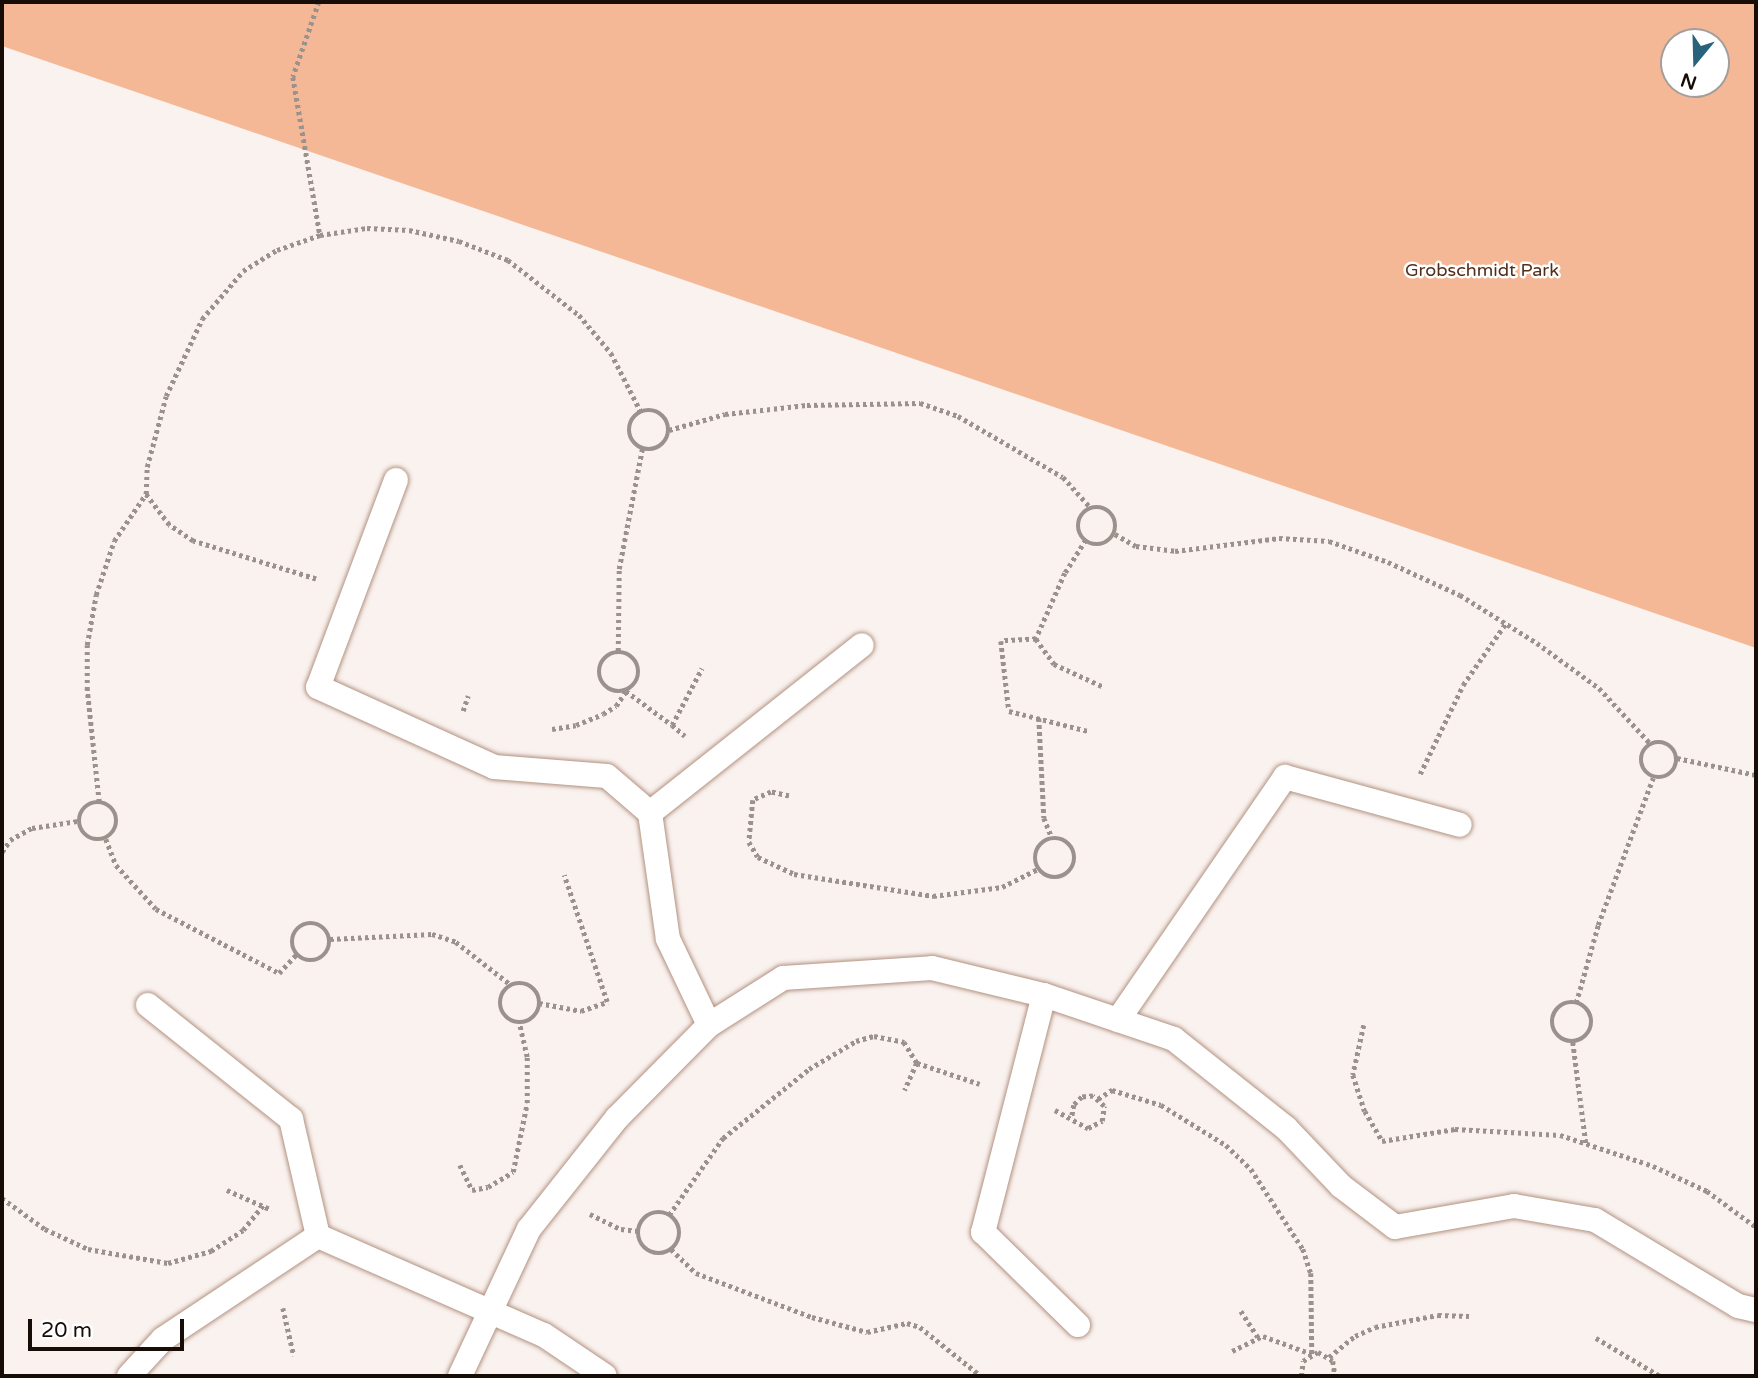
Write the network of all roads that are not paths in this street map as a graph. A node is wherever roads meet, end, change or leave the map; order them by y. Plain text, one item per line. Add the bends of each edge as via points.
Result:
1 (396, 480) dead end
2 (862, 645) dead end
3 (650, 813) junction
4 (1460, 825) dead end
5 (1044, 995) junction
6 (148, 1005) dead end
7 (1118, 1020) junction
8 (709, 1025) junction
9 (318, 1236) junction
10 (1756, 1310) edge
11 (490, 1311) junction
12 (1078, 1325) dead end
13 (130, 1376) edge
14 (460, 1376) edge
15 (605, 1376) edge

1 - 3 lane via 318,687 494,767 607,776
2 - 3 lane
3 - 8 lane via 667,939
4 - 7 lane via 1285,777
5 - 7 lane
5 - 8 lane via 932,968 783,978
5 - 12 lane via 983,1232
6 - 9 lane via 291,1119
7 - 10 lane via 1174,1039 1286,1128 1341,1186 1395,1227 1514,1206 1595,1220 1738,1306
8 - 11 lane via 617,1118 528,1229
9 - 11 lane
9 - 13 lane via 163,1339
11 - 14 lane
11 - 15 lane via 544,1335

